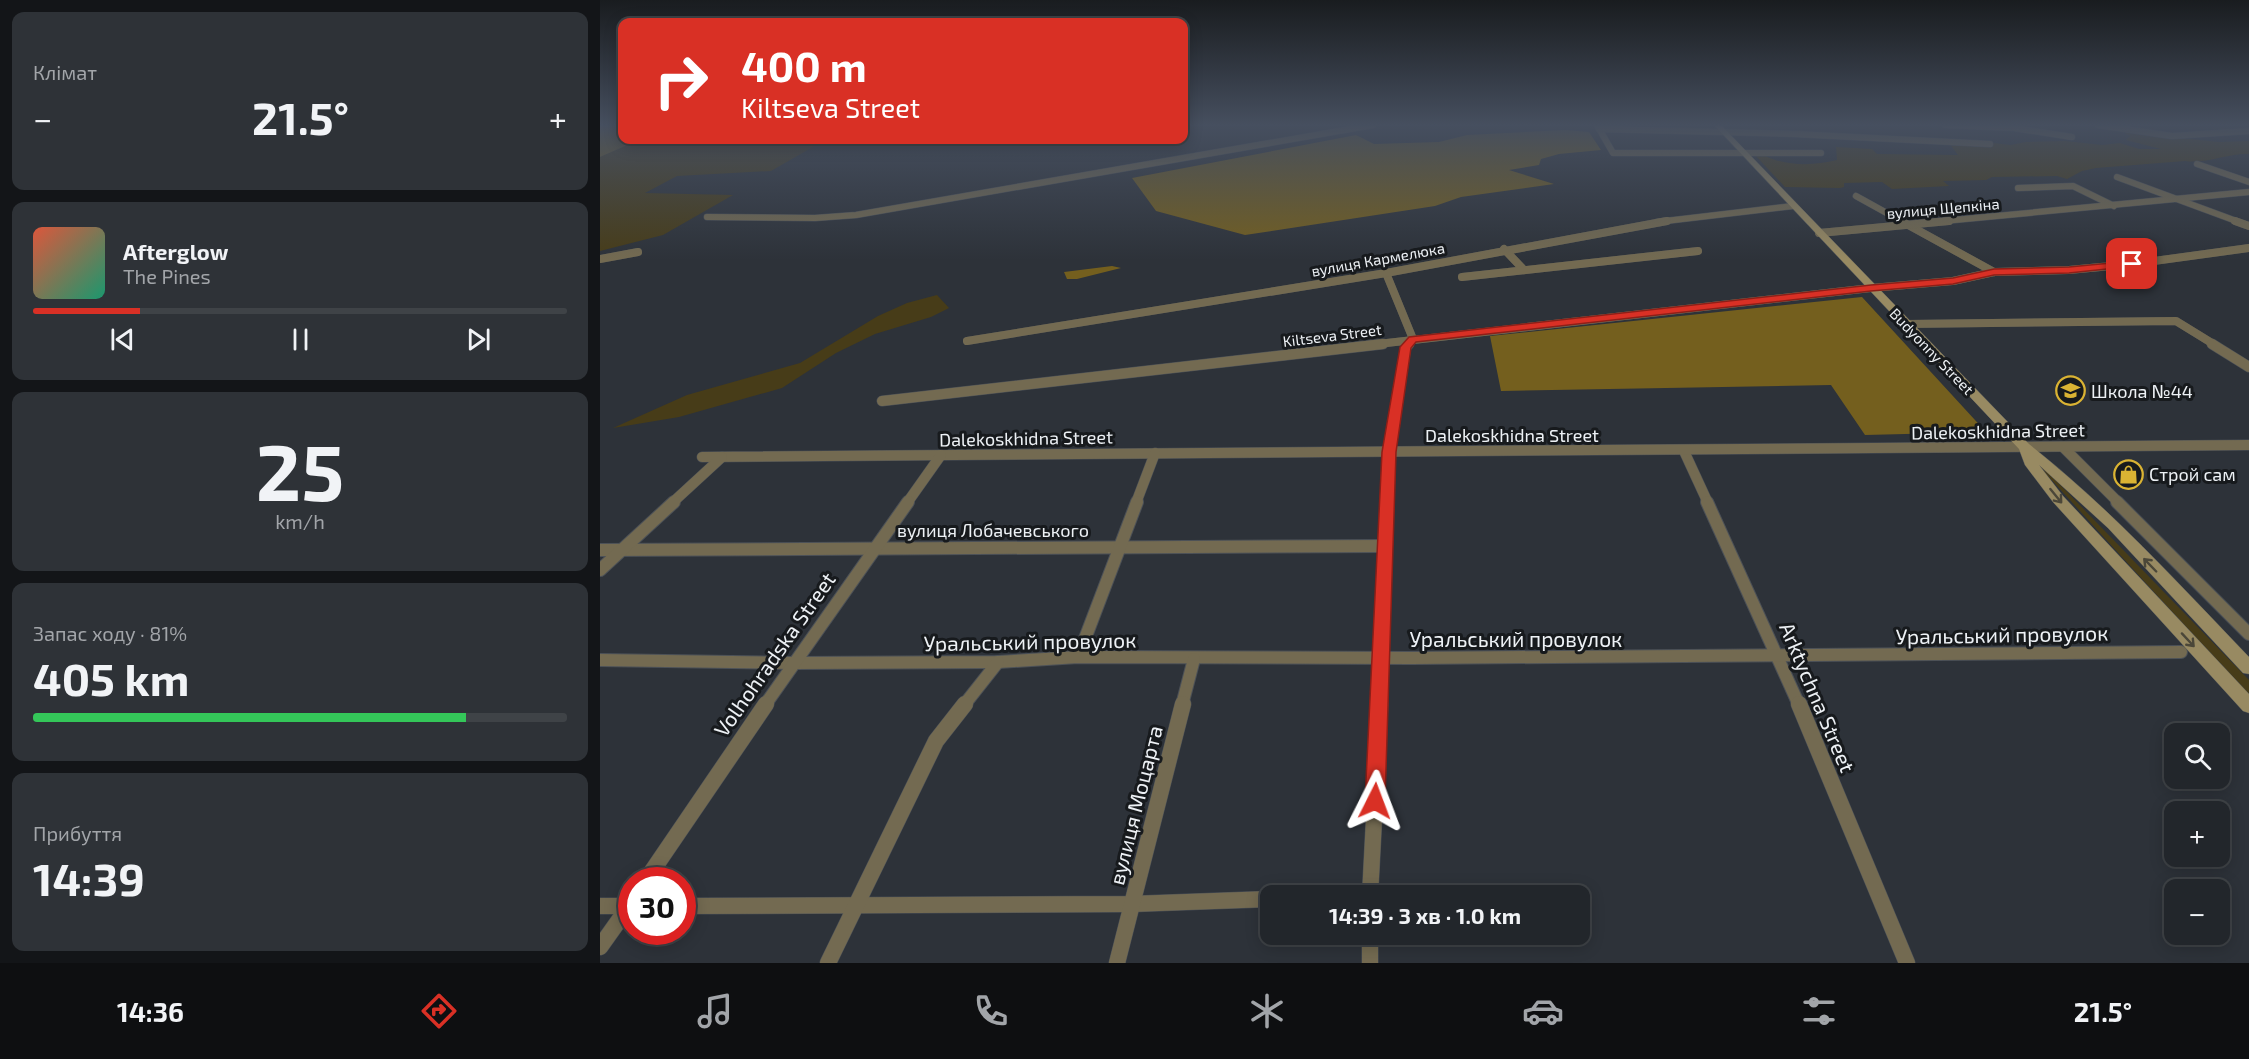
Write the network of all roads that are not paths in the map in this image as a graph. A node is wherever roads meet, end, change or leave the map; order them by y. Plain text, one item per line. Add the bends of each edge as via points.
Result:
1 (1115, 170) edge
2 (1759, 170) edge
3 (2214, 170) edge
4 (2117, 177) dead end
5 (2249, 182) edge
6 (2018, 188) dead end
7 (2249, 192) edge
8 (1856, 196) dead end
9 (2178, 200) junction
10 (1793, 206) junction
11 (2115, 206) junction
12 (707, 217) dead end
13 (1906, 225) junction
14 (2249, 226) edge
15 (1819, 233) junction
16 (2249, 248) edge
17 (1504, 249) junction
18 (1698, 251) dead end
19 (638, 252) dead end
20 (600, 259) edge
21 (1524, 270) junction
22 (1994, 272) junction
23 (1386, 273) junction
24 (1462, 277) dead end
25 (1871, 288) junction
26 (1906, 324) junction
27 (1413, 339) junction
28 (967, 341) dead end
29 (2249, 367) edge
30 (882, 401) dead end
31 (2249, 446) edge
32 (2024, 447) junction
33 (2063, 447) junction
34 (1684, 451) junction
35 (1389, 452) junction
36 (1155, 453) junction
37 (941, 455) junction
38 (702, 457) dead end
39 (722, 457) junction
40 (1386, 546) junction
41 (877, 548) junction
42 (1121, 548) junction
43 (600, 550) edge
44 (621, 550) junction
45 (600, 570) edge
46 (2249, 634) edge
47 (2181, 652) dead end
48 (1779, 656) junction
49 (1078, 657) junction
50 (1383, 658) junction
51 (1194, 659) junction
52 (600, 660) edge
53 (998, 662) junction
54 (794, 663) junction
55 (2249, 668) edge
56 (2249, 706) edge
57 (655, 867) edge
58 (1371, 885) edge
59 (1260, 899) edge
60 (1131, 904) junction
61 (618, 905) edge
62 (856, 905) junction
63 (600, 906) edge
64 (696, 906) edge
65 (618, 922) edge
66 (1370, 945) edge
67 (600, 947) edge
68 (828, 963) edge
69 (1117, 963) edge
70 (1370, 963) edge
71 (1907, 963) edge

1 - 12 street via 856,215
2 - 10 main road, Budyonny Street
3 - 5 street
4 - 9 street
6 - 11 street via 2073,186
7 - 9 street, вулиця Щепкіна
8 - 13 street
9 - 11 street, вулиця Щепкіна
9 - 14 street
10 - 15 main road, Budyonny Street
10 - 17 street, вулиця Кармелюка via 1677,219
11 - 13 street, вулиця Щепкіна
13 - 15 street, вулиця Щепкіна
13 - 22 street
15 - 25 main road, Budyonny Street
16 - 22 street, Kiltseva Street via 2069,270
17 - 21 street
17 - 23 street, вулиця Кармелюка
18 - 21 street
19 - 20 street
21 - 24 street
22 - 25 street, Kiltseva Street via 1953,281
23 - 27 street
23 - 28 street, вулиця Кармелюка
25 - 26 main road, Budyonny Street
25 - 27 street, Kiltseva Street
26 - 29 street via 2176,321
26 - 32 main road, Budyonny Street
27 - 30 street, Kiltseva Street
27 - 35 street via 1406,347
31 - 33 street, Dalekoskhidna Street
32 - 33 street, Dalekoskhidna Street
32 - 34 street, Dalekoskhidna Street
55 -> 32 main road, Budyonny Street via 2117,530 2055,470
32 -> 56 main road, Budyonny Street via 2058,500
33 - 46 street
34 - 35 street, Dalekoskhidna Street
34 - 48 street, Arktychna Street
35 - 36 street, Dalekoskhidna Street
35 - 40 street
36 - 37 street, Dalekoskhidna Street
36 - 42 street
37 - 39 street, Dalekoskhidna Street
37 - 41 street, Volhohradska Street
38 - 39 street, Dalekoskhidna Street
39 - 44 street
40 - 42 street, вулиця Лобачевського
40 - 50 street
41 - 42 street, вулиця Лобачевського
41 - 44 street, вулиця Лобачевського
41 - 54 street, Volhohradska Street
42 - 49 street
43 - 44 street, вулиця Лобачевського
44 - 45 street
47 - 48 street, Уральський провулок
48 - 50 street, Уральський провулок
48 - 71 street, Arktychna Street
49 - 51 street, Уральський провулок
49 - 53 street, Уральський провулок
50 - 51 street, Уральський провулок
50 - 58 street
51 - 60 street, вулиця Моцарта
52 - 54 street, Уральський провулок
53 - 54 street, Уральський провулок
53 - 62 street via 936,741
54 - 57 street, Volhohradska Street
59 - 60 street
60 - 62 street
60 - 69 street, вулиця Моцарта
61 - 63 street
62 - 64 street
62 - 68 street
65 - 67 street
66 - 70 street

